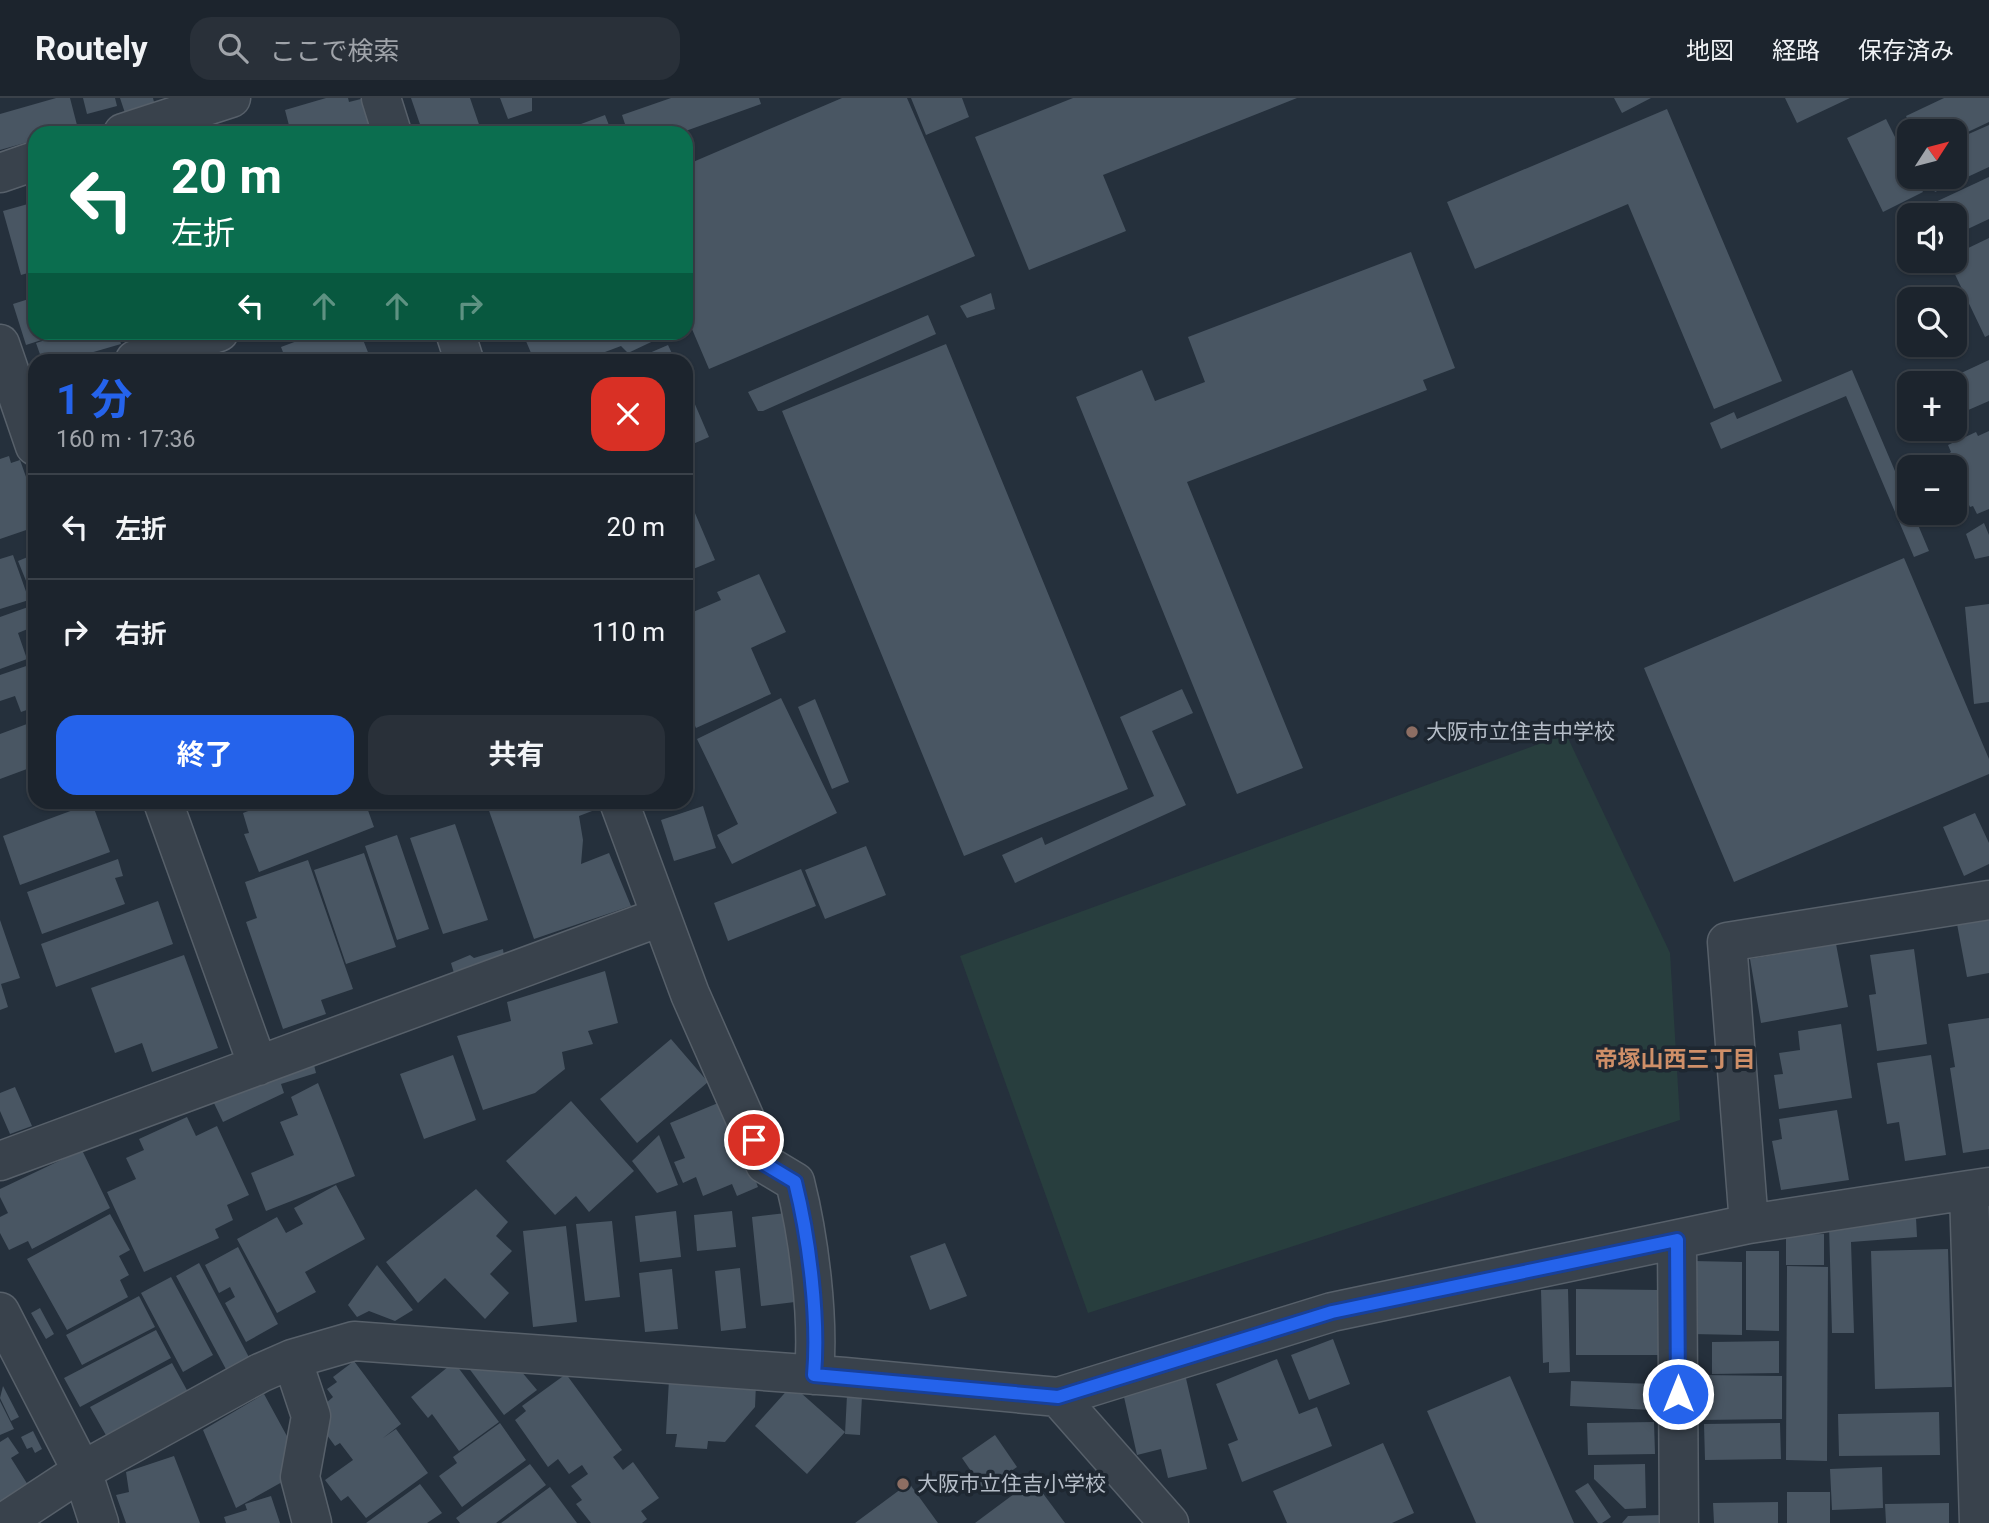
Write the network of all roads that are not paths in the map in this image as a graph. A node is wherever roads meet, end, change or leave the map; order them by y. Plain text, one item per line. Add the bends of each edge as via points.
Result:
1 (231, 98) edge
2 (382, 98) edge
3 (145, 126) edge
4 (390, 126) edge
5 (28, 163) edge
6 (0, 173) edge
7 (195, 340) edge
8 (0, 344) edge
9 (153, 354) edge
10 (18, 399) edge
11 (28, 427) edge
12 (166, 809) edge
13 (621, 809) edge
14 (1989, 900) edge
15 (660, 917) junction
16 (258, 1066) junction
17 (0, 1161) edge
18 (1979, 1189) edge
19 (1749, 1224) junction
20 (1677, 1240) junction
21 (0, 1312) edge
22 (292, 1359) junction
23 (814, 1375) junction
24 (1058, 1397) junction
25 (82, 1471) junction
26 (3, 1523) edge
27 (99, 1523) edge
28 (312, 1523) edge
29 (1169, 1523) edge
30 (1679, 1523) edge
31 (1979, 1523) edge

1 - 3 street
2 - 4 street
5 - 6 street
7 - 9 street
8 - 10 street
10 - 11 street
12 - 16 street
13 - 15 street
14 - 19 street via 1727,942
15 - 16 street
15 - 23 street via 765,1164 795,1182 817,1341
16 - 17 street
18 - 19 street
18 - 31 street
19 - 20 street
20 - 24 street via 1332,1312
20 - 30 street
21 - 25 street
22 - 23 street via 354,1340
22 - 25 street
22 - 28 street via 311,1416 300,1477
23 - 24 street
24 - 29 street
25 - 26 street
25 - 27 street

